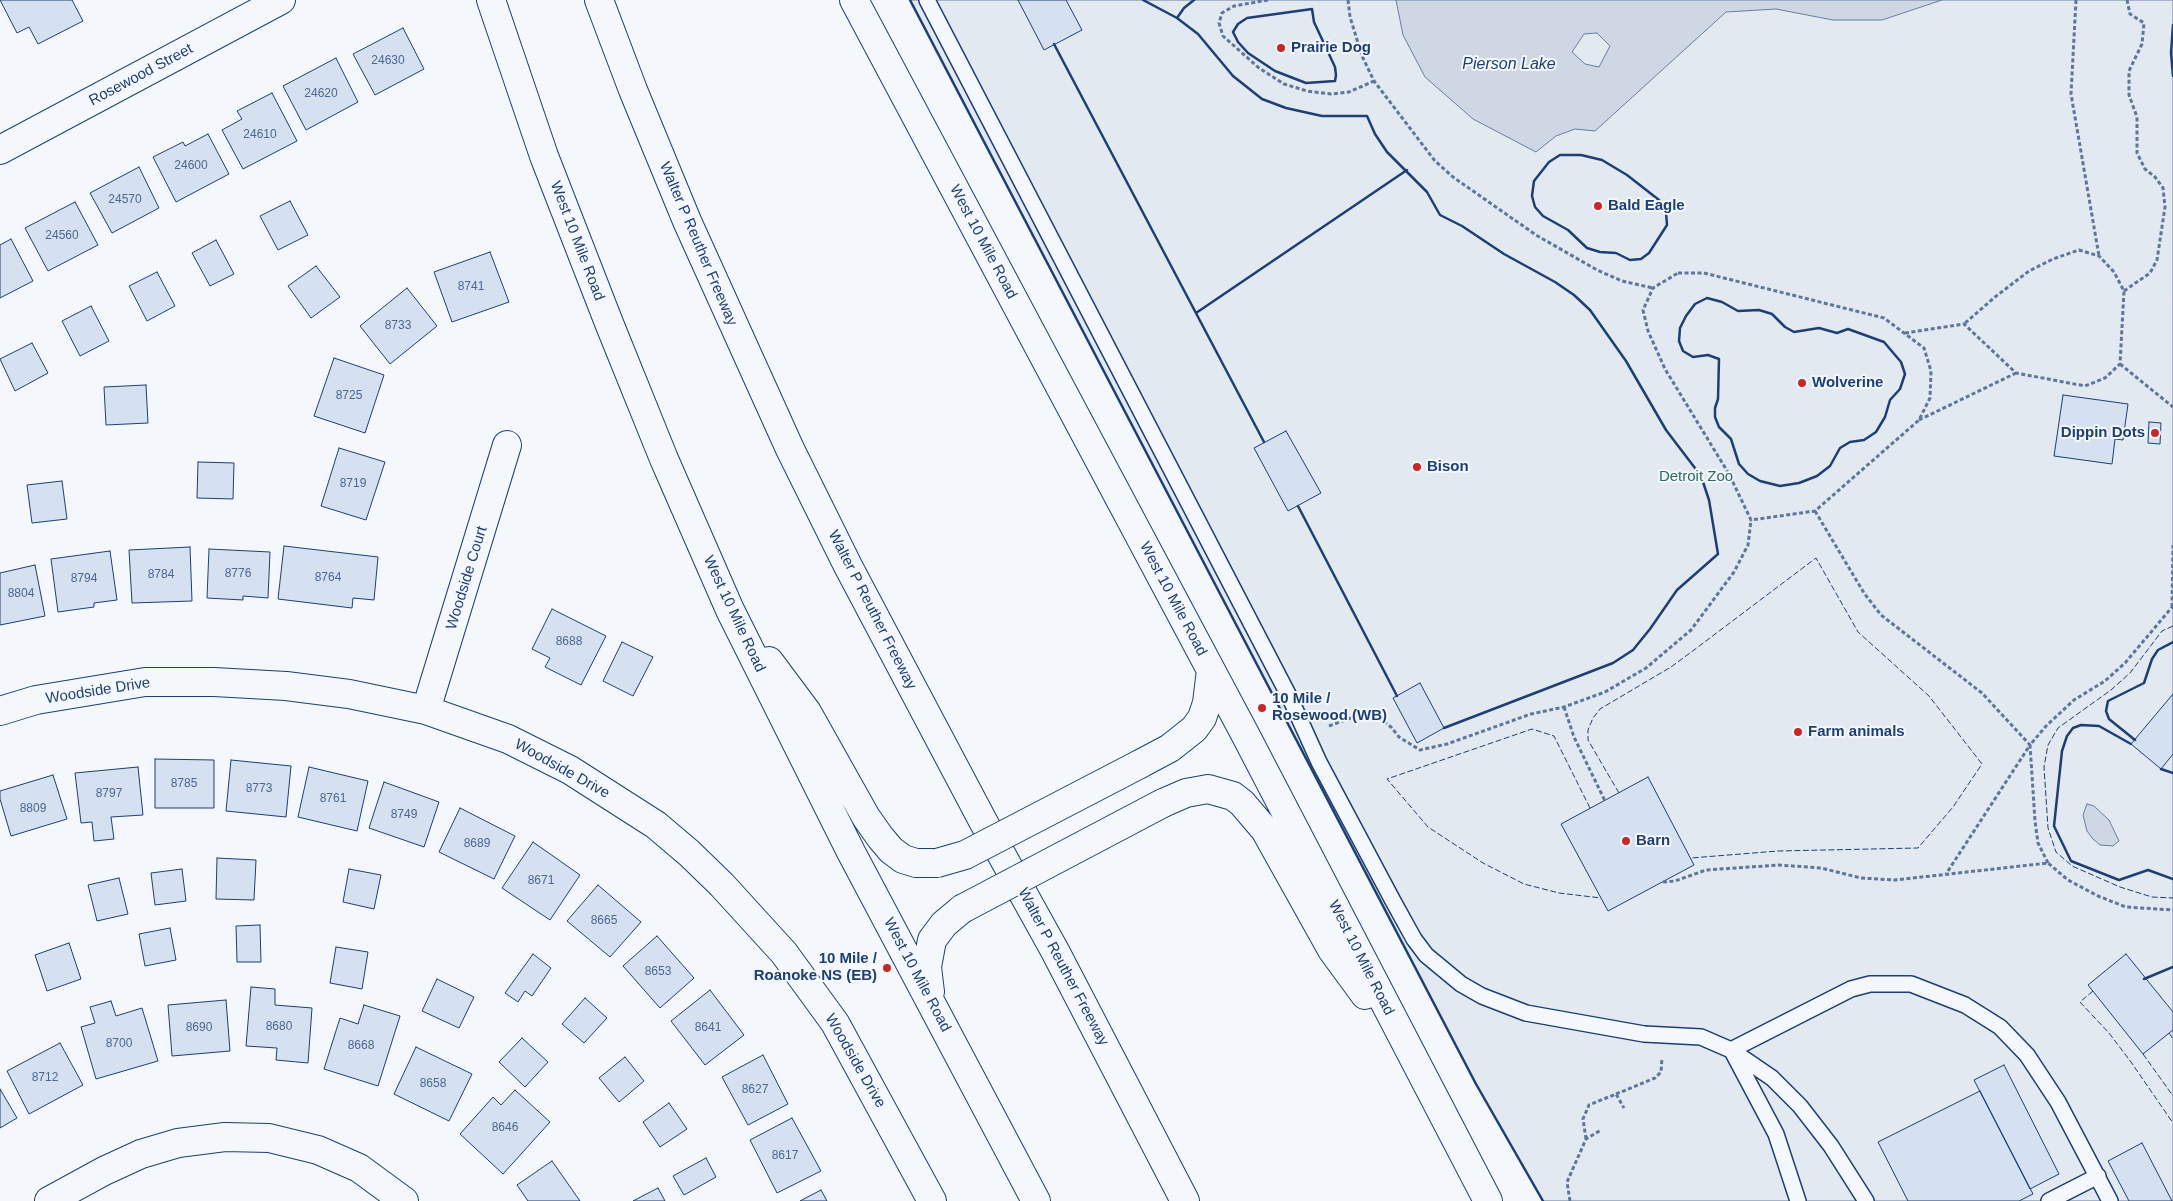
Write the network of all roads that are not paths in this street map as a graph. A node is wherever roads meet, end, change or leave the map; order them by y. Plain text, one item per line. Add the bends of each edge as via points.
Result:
1 (281, 0) edge
2 (491, 0) edge
3 (600, 0) edge
4 (854, 0) edge
5 (926, 0) edge
6 (0, 150) edge
7 (508, 445) dead end
8 (730, 610) junction
9 (1210, 670) junction
10 (426, 710) junction
11 (0, 711) edge
12 (933, 1005) junction
13 (1732, 1050) junction
14 (1415, 1062) junction
15 (2098, 1176) junction
16 (49, 1201) edge
17 (404, 1201) edge
18 (932, 1201) edge
19 (1036, 1201) edge
20 (1185, 1201) edge
21 (1488, 1201) edge
22 (1798, 1201) edge
23 (1866, 1201) edge
24 (2049, 1201) edge
25 (2110, 1201) edge

1 - 6 main road, Rosewood Street
2 - 8 main road, West 10 Mile Road via 544,156 609,323
3 - 20 main road, Walter P Reuther Freeway via 687,221 790,449 853,575 984,823 1056,950
4 - 9 main road, West 10 Mile Road
5 - 13 lane via 1290,698 1319,762 1393,902 1426,954 1444,971 1482,996 1526,1012 1608,1029 1701,1037
7 - 10 main road, Woodside Court
8 - 9 main road, bridge via 807,712 880,837 903,859 916,863 937,863 965,855 1170,748 1194,729 1202,718
8 - 12 main road, West 10 Mile Road via 846,843
9 - 14 main road, West 10 Mile Road
10 - 11 main road, Woodside Drive via 286,686 144,682 36,700
10 - 18 main road, Woodside Drive via 508,739 581,776 656,825 696,860 784,953 835,1023
12 - 14 main road, bridge via 927,967 932,940 944,924 962,909 1163,803 1186,793 1208,789 1233,796 1265,830 1332,950
12 - 19 main road, West 10 Mile Road
13 - 15 lane via 1851,989 1870,984 1911,984 1965,1005 2000,1027 2012,1039 2049,1087
13 - 22 lane via 1776,1134
13 - 23 lane via 1772,1078 1800,1106 1837,1153
14 - 21 main road, West 10 Mile Road
15 - 24 lane
15 - 25 lane
16 - 17 main road via 141,1154 178,1143 225,1137 269,1138 318,1150 359,1168

